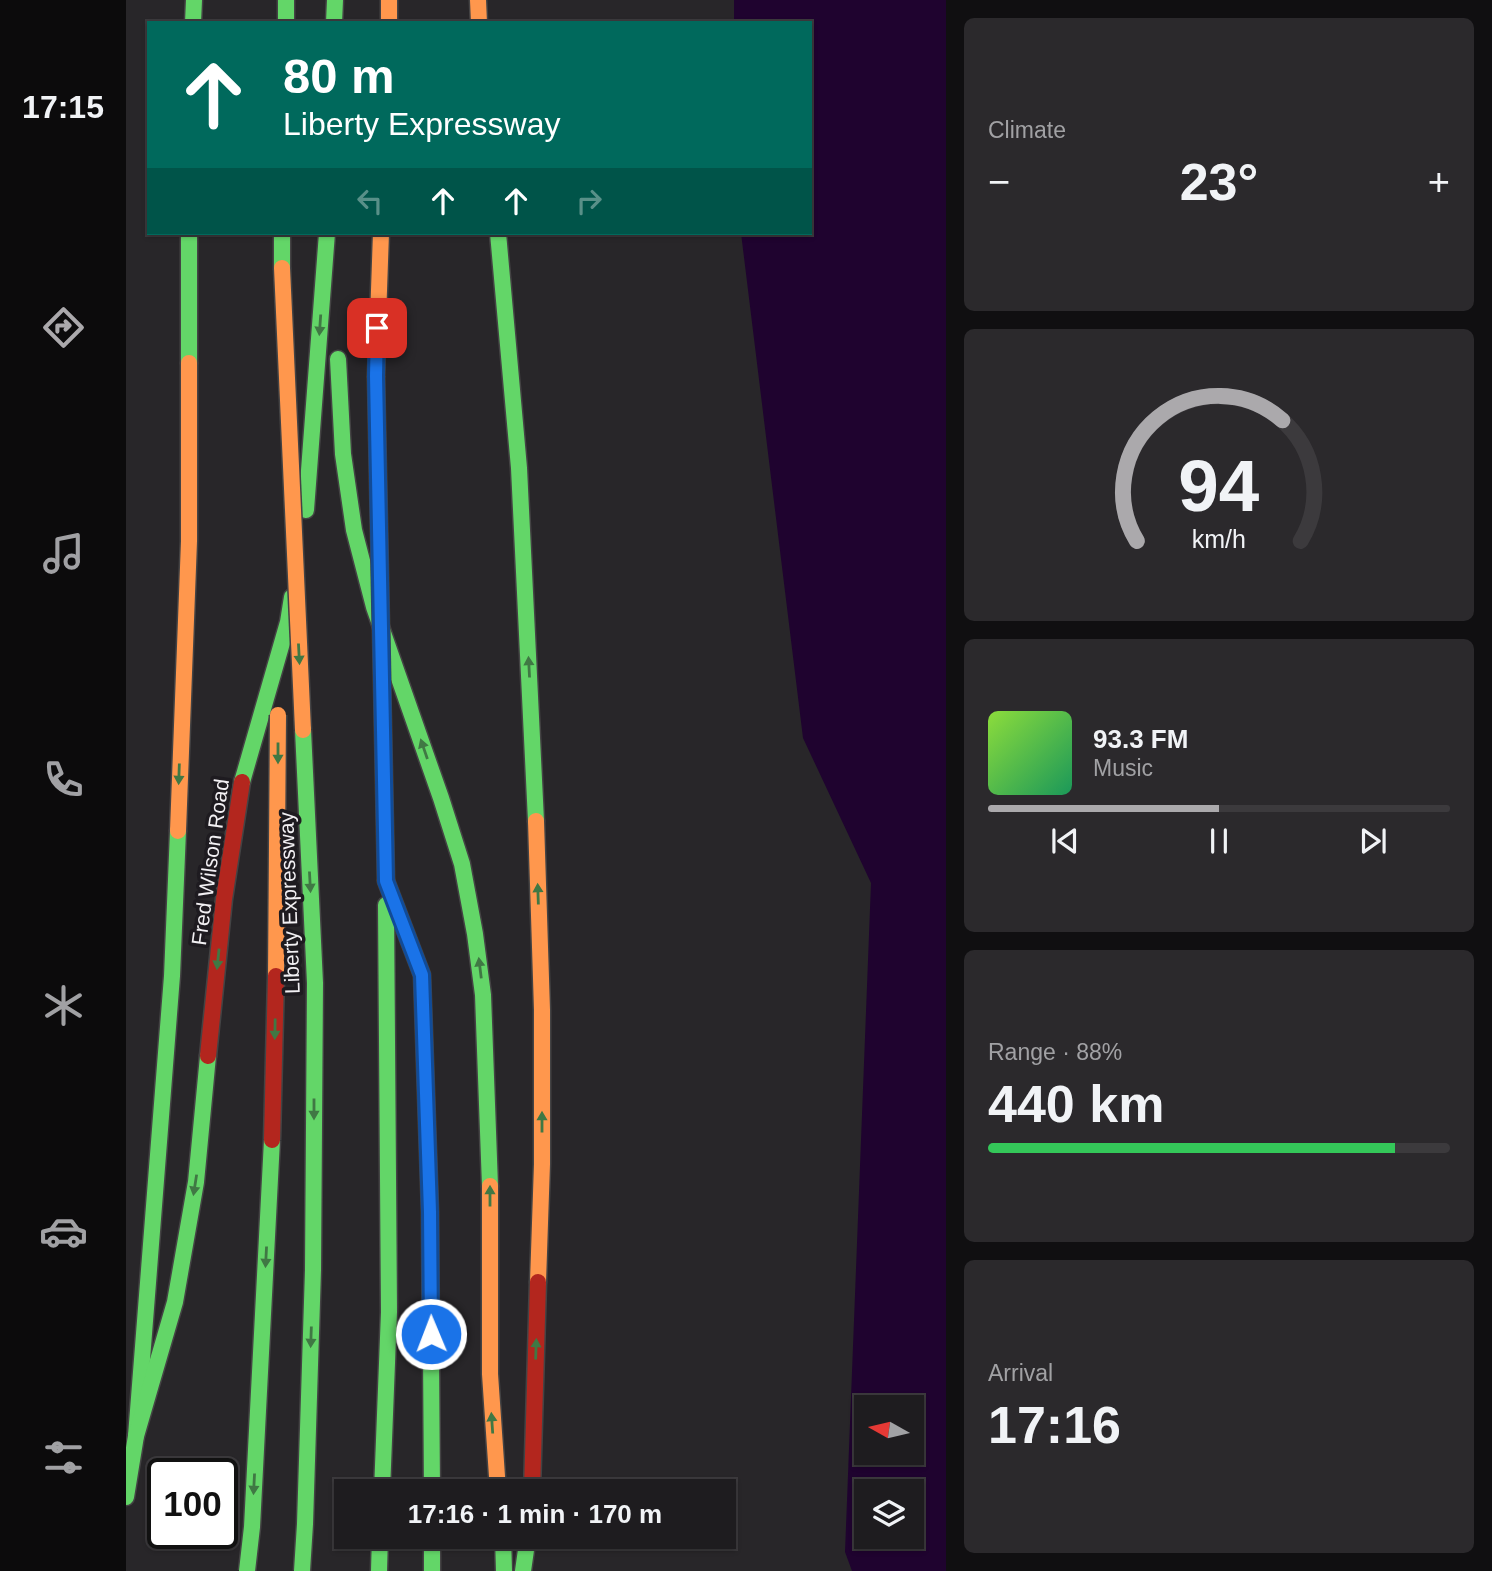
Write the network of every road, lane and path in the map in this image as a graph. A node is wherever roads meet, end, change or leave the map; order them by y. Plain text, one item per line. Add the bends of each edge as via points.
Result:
1 (194, 0) edge
2 (286, 0) edge
3 (335, 0) edge
4 (389, 0) edge
5 (478, 0) edge
6 (193, 21) edge
7 (286, 21) edge
8 (334, 21) edge
9 (388, 21) edge
10 (479, 21) edge
11 (189, 235) edge
12 (282, 235) edge
13 (329, 235) edge
14 (329, 235) edge
15 (381, 235) edge
16 (498, 235) edge
17 (282, 268) junction
18 (279, 547) dead end
19 (279, 588) dead end
20 (386, 881) junction
21 (136, 1436) junction
22 (382, 1479) edge
23 (432, 1479) edge
24 (497, 1479) edge
25 (532, 1479) edge
26 (126, 1497) edge
27 (380, 1549) edge
28 (432, 1549) edge
29 (504, 1549) edge
30 (526, 1549) edge
31 (247, 1571) edge
32 (302, 1571) edge
33 (379, 1571) edge
34 (432, 1571) edge
35 (505, 1571) edge
36 (523, 1571) edge

1 - 6 main road
2 - 7 main road
3 - 8 main road
4 - 9 main road
5 - 10 main road
11 -> 21 main road via 189,541 172,976
12 - 17 main road, Liberty Expressway
24 -> 13 main road, Fred Wilson Road via 490,1374 487,1078 475,934 462,864 374,607 354,530 343,454
14 -> 21 main road, Fred Wilson Road via 302,545 288,622 240,788 224,899 196,1182 175,1302
15 - 20 main road, bridge via 376,376
25 -> 16 main road via 542,1010 519,468
17 - 18 main road, bridge
17 -> 32 main road, Liberty Expressway, bridge via 315,983 313,1270
19 -> 31 main road, bridge via 272,1151
20 - 22 main road via 388,1312
20 - 23 main road via 422,975
21 - 26 main road, Fred Wilson Road
27 - 33 main road
28 - 34 main road
29 - 35 main road
30 - 36 main road

